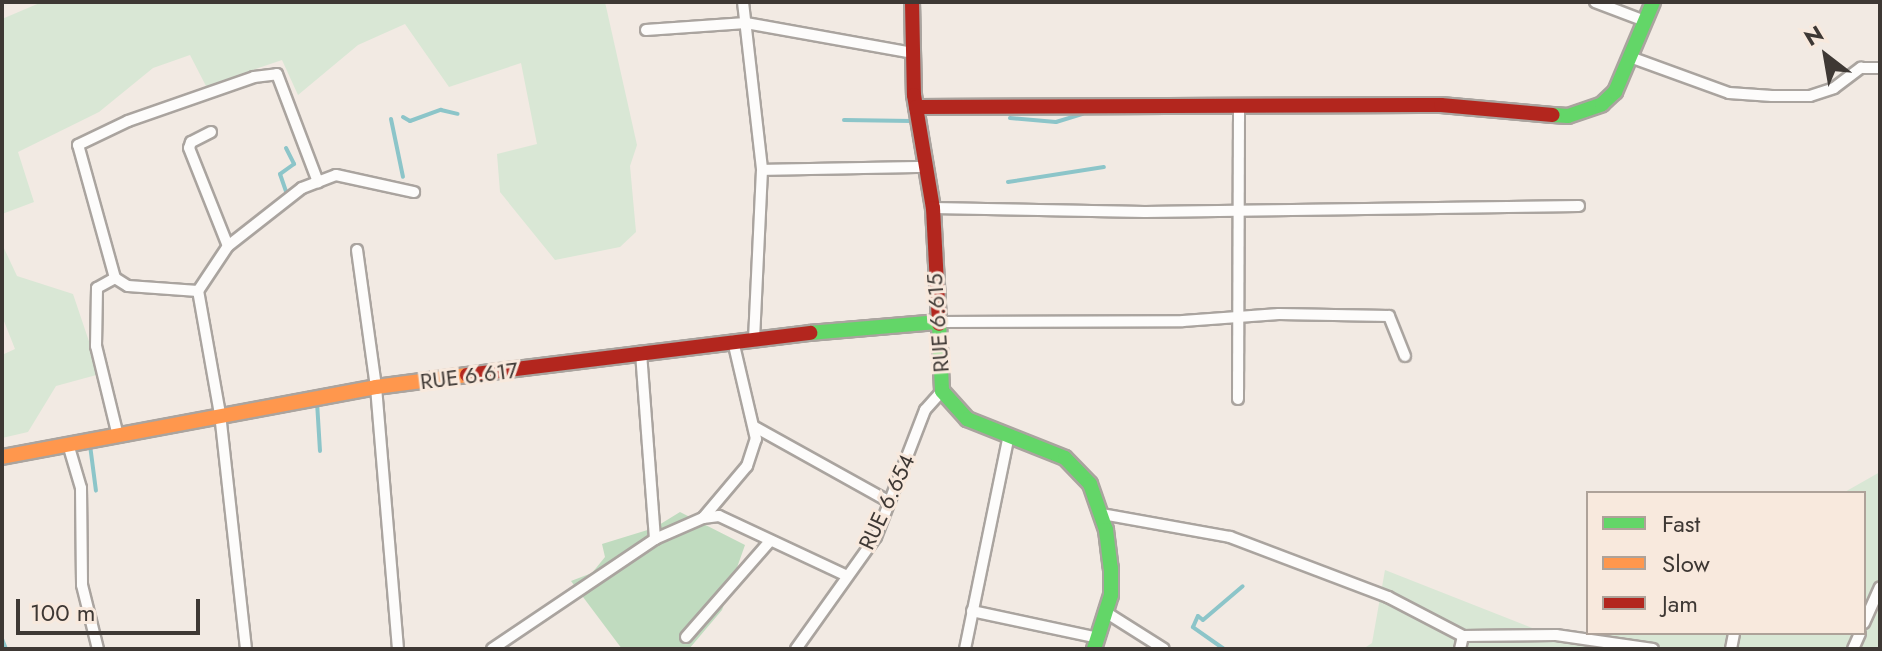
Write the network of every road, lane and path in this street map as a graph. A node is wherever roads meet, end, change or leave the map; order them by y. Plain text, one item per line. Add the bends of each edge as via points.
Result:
1 (743, 2) edge
2 (912, 2) edge
3 (1595, 2) edge
4 (1653, 2) edge
5 (1645, 21) junction
6 (746, 23) junction
7 (646, 30) dead end
8 (912, 53) junction
9 (1630, 57) junction
10 (1880, 68) edge
11 (1239, 105) junction
12 (916, 107) junction
13 (211, 132) dead end
14 (925, 167) junction
15 (762, 170) junction
16 (318, 182) junction
17 (414, 192) dead end
18 (1579, 206) dead end
19 (933, 208) junction
20 (1239, 210) junction
21 (228, 246) junction
22 (357, 250) dead end
23 (115, 278) junction
24 (198, 291) junction
25 (1240, 316) junction
26 (939, 322) junction
27 (754, 338) junction
28 (733, 341) junction
29 (641, 352) junction
30 (1405, 356) dead end
31 (376, 387) junction
32 (942, 391) junction
33 (1238, 399) dead end
34 (220, 414) junction
35 (755, 427) junction
36 (118, 436) junction
37 (1008, 439) junction
38 (68, 444) junction
39 (2, 457) edge
40 (890, 502) junction
41 (1102, 514) junction
42 (703, 518) junction
43 (655, 539) junction
44 (770, 541) junction
45 (847, 576) junction
46 (1880, 587) edge
47 (972, 611) junction
48 (1107, 613) junction
49 (1866, 618) edge
50 (1463, 636) junction
51 (686, 637) dead end
52 (1097, 643) edge
53 (98, 649) edge
54 (246, 649) edge
55 (398, 649) edge
56 (492, 649) edge
57 (796, 649) edge
58 (965, 649) edge
59 (1164, 649) edge
60 (1460, 649) edge
61 (1653, 649) edge

1 - 6 street
2 - 8 street, RUE 6.615
3 - 5 street
4 - 5 street
5 - 9 street
6 - 7 street
6 - 8 street
6 - 15 street
8 - 12 street, RUE 6.615
9 - 10 street via 1729,93 1772,96 1810,96 1834,88 1861,68
9 - 11 street via 1615,92 1602,104 1568,116 1441,105
11 - 12 street
11 - 20 street
12 - 14 street, RUE 6.615
13 - 21 street via 189,148
14 - 15 street
14 - 19 street, RUE 6.615
15 - 27 street
16 - 17 street via 336,175
16 - 21 street via 275,204
16 - 23 street via 277,74 254,77 85,139 76,151
18 - 20 street
19 - 20 street
19 - 26 street, RUE 6.615
20 - 25 street
21 - 24 street
22 - 31 street
23 - 24 street via 128,286
23 - 36 street via 97,288 96,346
24 - 34 street
25 - 26 street
25 - 30 street via 1389,316
25 - 33 street
26 - 27 street, RUE 6.617
26 - 32 street, RUE 6.615
27 - 28 street, RUE 6.617
28 - 29 street, RUE 6.617
28 - 35 street
29 - 31 street, RUE 6.617
29 - 43 street
31 - 34 street, RUE 6.617
31 - 55 street
32 - 37 street, RUE 6.615 via 967,419
32 - 40 street, RUE 6.654 via 925,410
34 - 36 street, RUE 6.617
34 - 54 street
35 - 40 street
35 - 42 street via 747,466
36 - 38 street, RUE 6.617
37 - 41 street, RUE 6.615 via 1077,467
37 - 47 street
38 - 39 street, RUE 6.617
38 - 53 street via 81,488 82,585
40 - 45 street, RUE 6.654 via 876,537
41 - 48 street, RUE 6.615 via 1111,568
41 - 50 street via 1230,537 1377,593
42 - 43 street
42 - 44 street via 727,518
43 - 56 street
44 - 45 street
44 - 51 street
45 - 57 street, RUE 6.654
46 - 49 street
47 - 52 street
47 - 58 street
48 - 52 street, RUE 6.615
48 - 59 street
50 - 60 street
50 - 61 street via 1556,635

